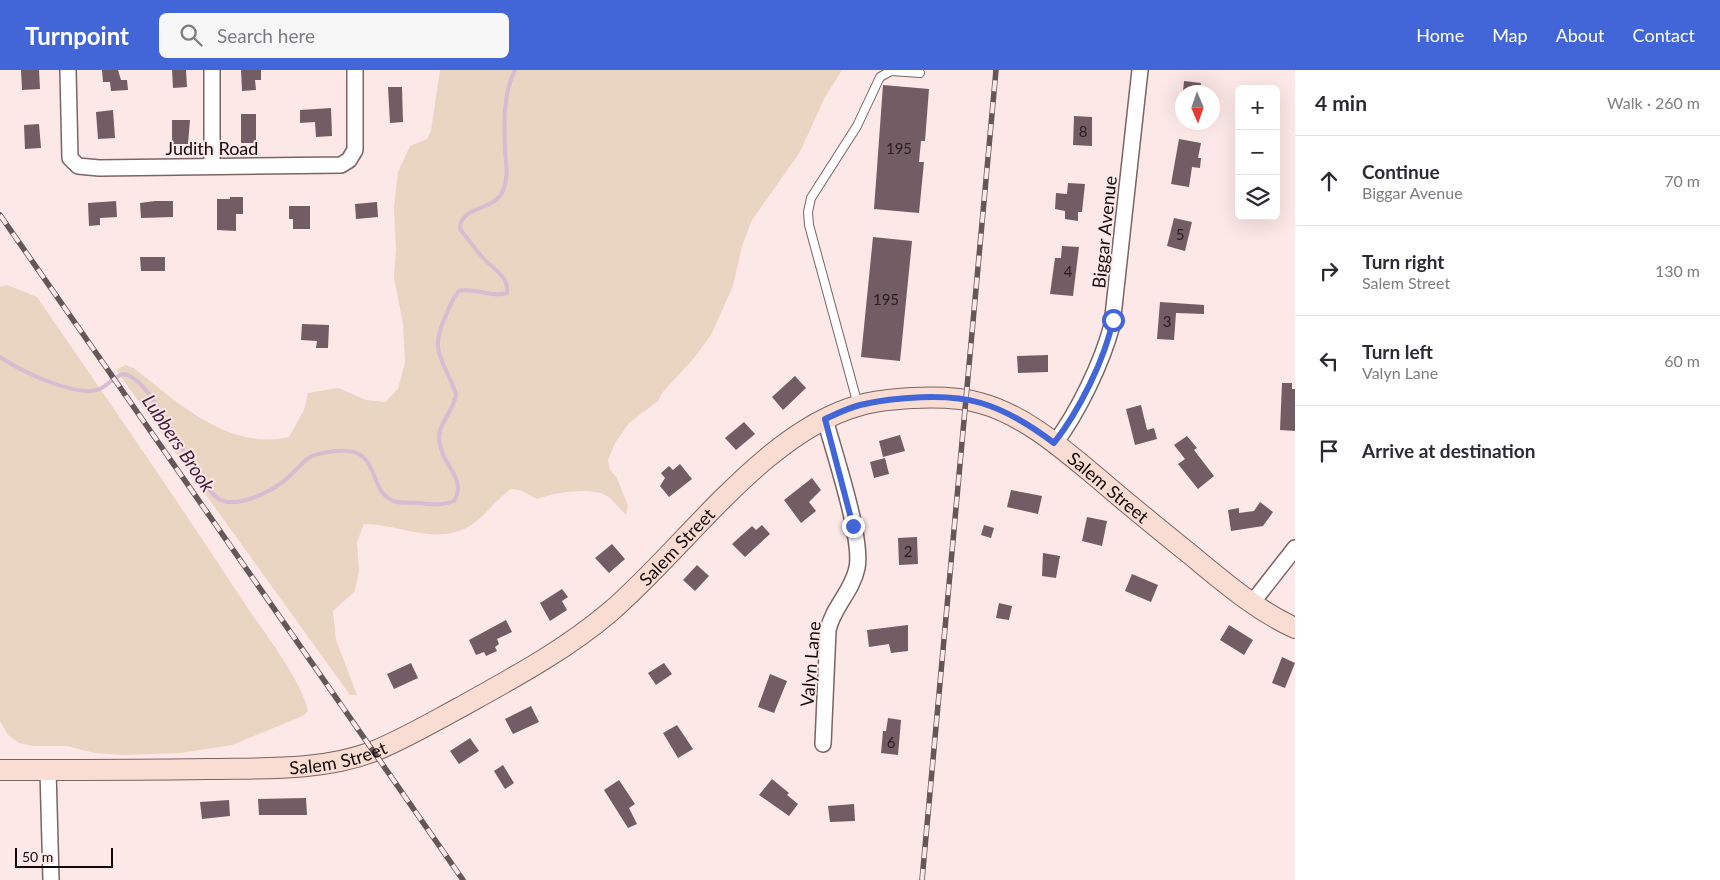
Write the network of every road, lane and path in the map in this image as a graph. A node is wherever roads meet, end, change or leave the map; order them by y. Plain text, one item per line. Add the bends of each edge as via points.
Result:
1 (68, 70) edge
2 (212, 70) edge
3 (355, 70) edge
4 (1140, 70) edge
5 (920, 72) dead end
6 (212, 166) junction
7 (858, 405) junction
8 (825, 419) junction
9 (1054, 443) junction
10 (1295, 548) edge
11 (1252, 603) junction
12 (1295, 628) edge
13 (823, 744) dead end
14 (0, 770) edge
15 (48, 770) junction
16 (51, 880) edge

1 - 6 street, Judith Road via 70,155 74,164 99,168
2 - 6 street
3 - 6 street, Judith Road via 355,150 349,160 334,166
4 - 9 street, Biggar Avenue via 1112,325 1085,392
5 - 7 lane via 890,70 880,76 857,126 808,207 809,225
7 - 8 street, Salem Street
7 - 9 street, Salem Street via 918,398 974,401 1014,418
8 - 13 street, Valyn Lane via 858,555 852,585 834,612 828,630
8 - 15 street, Salem Street via 786,443 755,468 646,579 576,639 496,688 388,745 352,758 291,767
9 - 11 street, Salem Street
10 - 11 street
11 - 12 street, Salem Street
14 - 15 street, Salem Street
15 - 16 street

